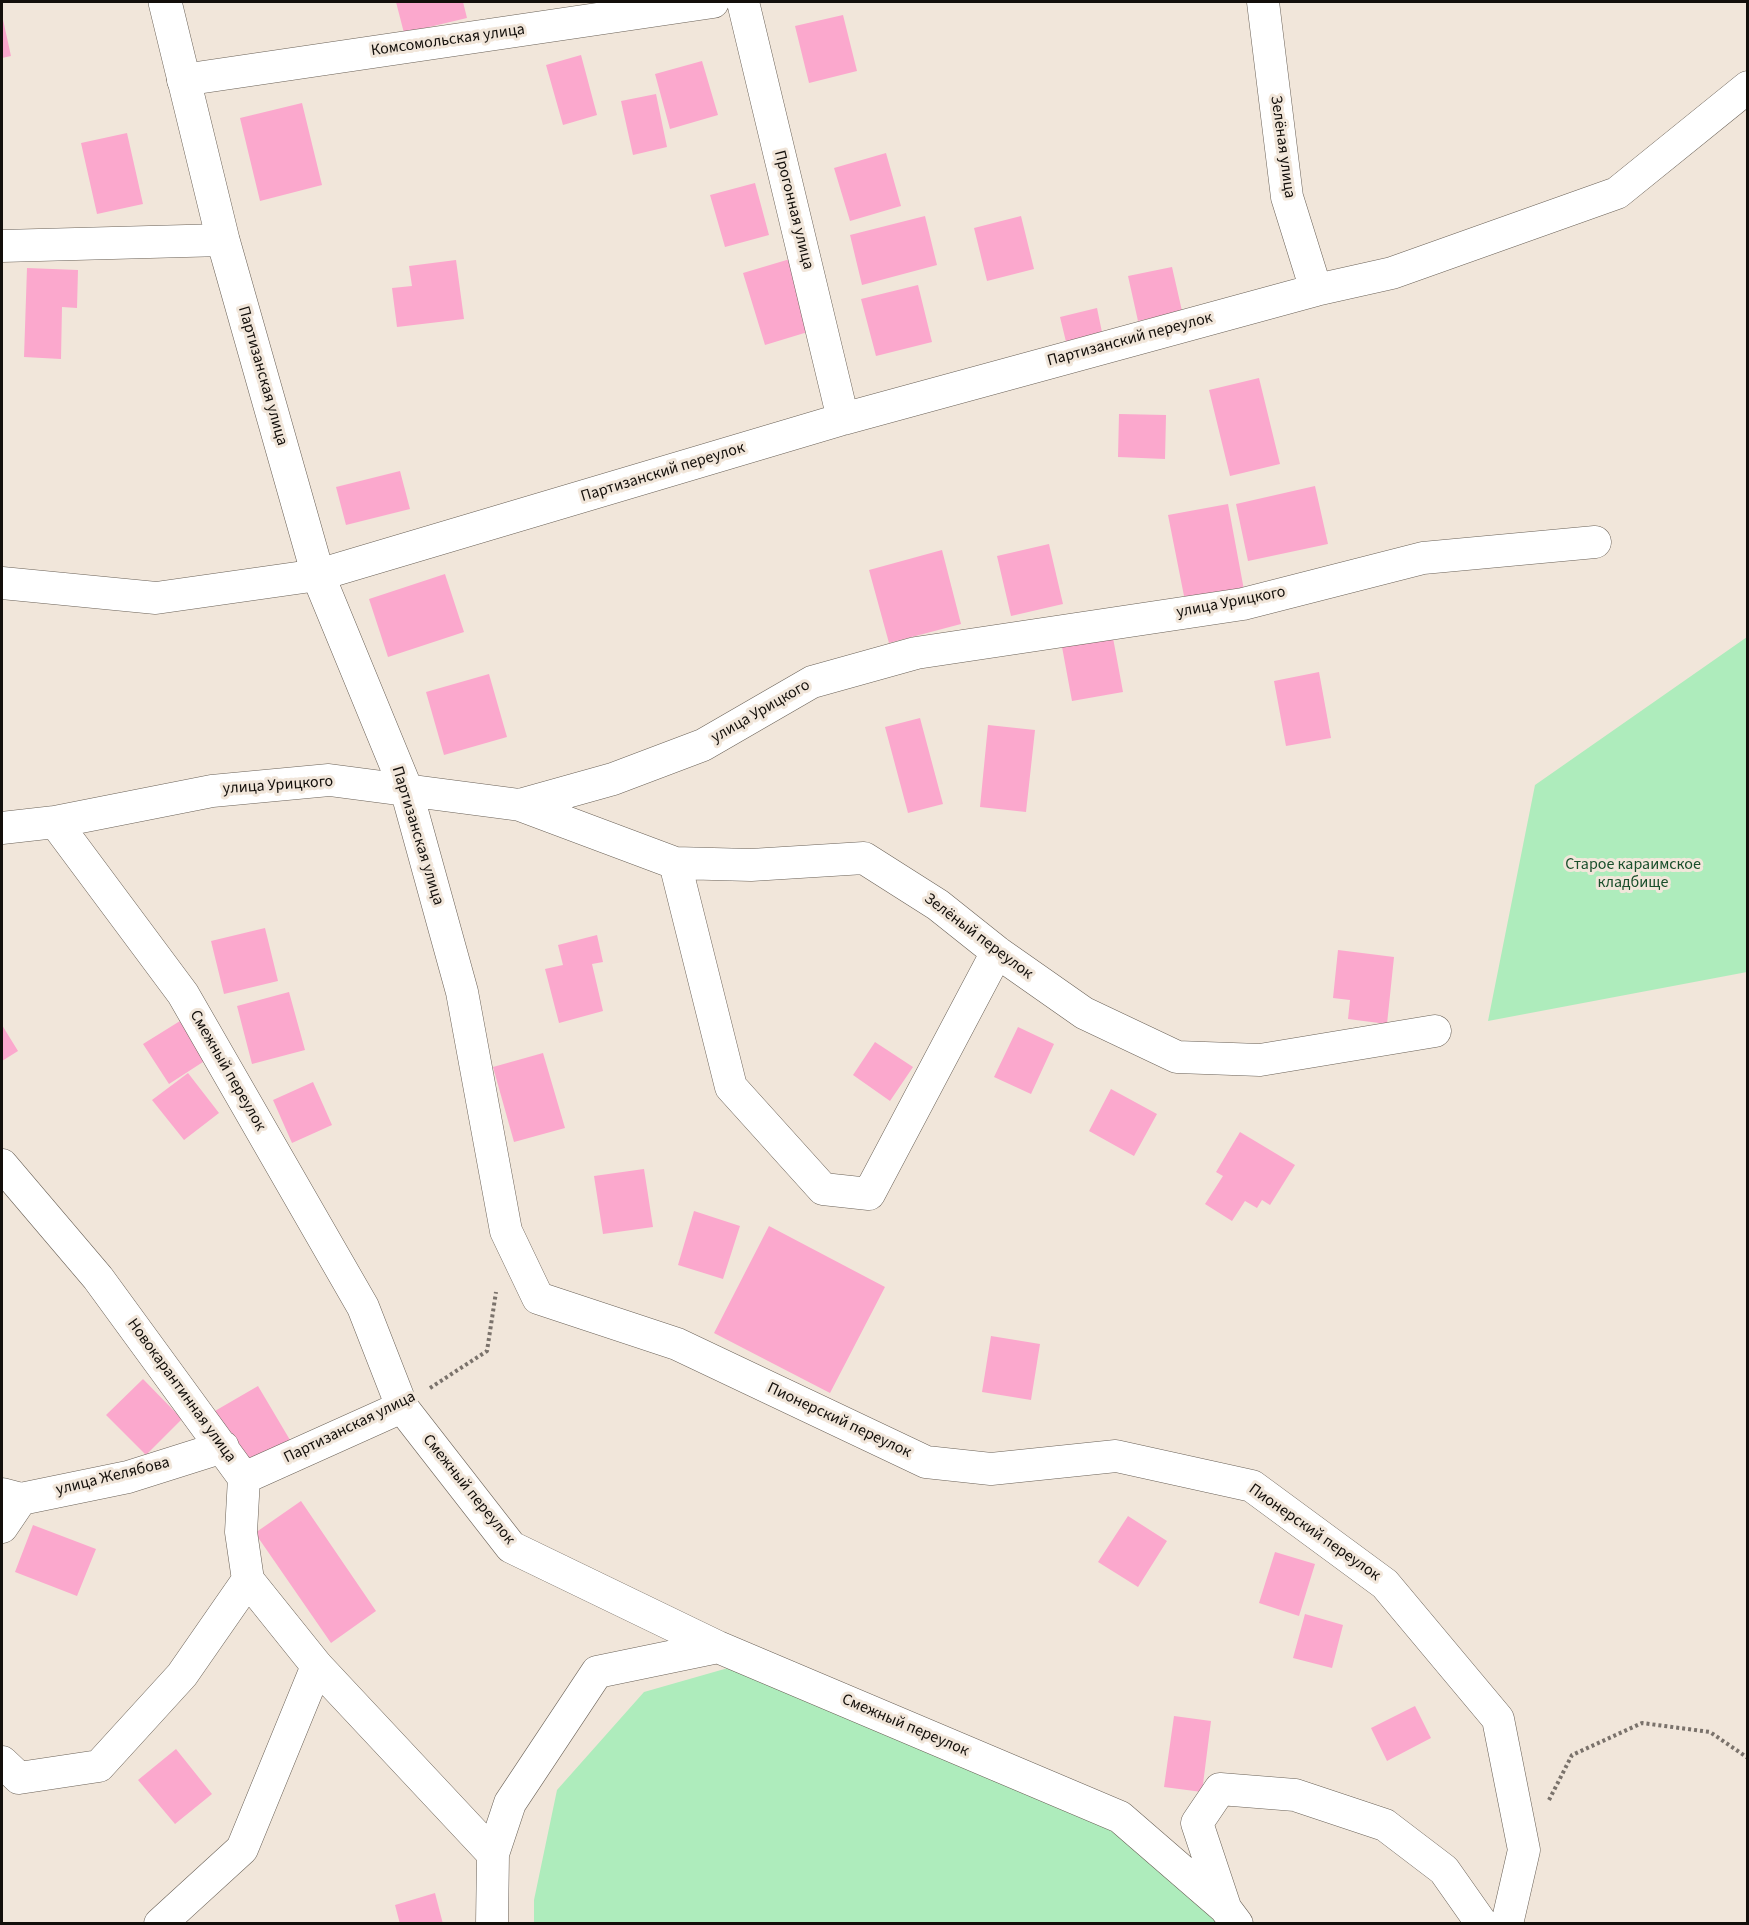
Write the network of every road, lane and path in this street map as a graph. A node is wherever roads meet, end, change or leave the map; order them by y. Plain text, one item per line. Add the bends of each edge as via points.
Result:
1 (165, 2) edge
2 (713, 2) edge
3 (742, 2) edge
4 (1263, 2) edge
5 (183, 80) junction
6 (1748, 87) edge
7 (223, 240) junction
8 (2, 246) edge
9 (1316, 290) junction
10 (843, 419) junction
11 (1595, 542) dead end
12 (318, 575) junction
13 (2, 583) edge
14 (406, 789) junction
15 (520, 805) junction
16 (54, 822) junction
17 (2, 828) edge
18 (675, 863) junction
19 (997, 952) junction
20 (1435, 1031) dead end
21 (2, 1166) edge
22 (506, 1231) joint
23 (497, 1286) dead end
24 (402, 1407) junction
25 (223, 1448) junction
26 (244, 1478) junction
27 (11, 1496) edge
28 (2, 1527) edge
29 (248, 1580) junction
30 (718, 1647) junction
31 (317, 1666) junction
32 (1748, 1758) edge
33 (7, 1775) edge
34 (1524, 1850) junction
35 (493, 1854) junction
36 (1231, 1916) edge
37 (160, 1923) edge
38 (492, 1923) edge
39 (1482, 1923) edge
40 (1507, 1923) edge

1 - 5 street, Партизанская улица
2 - 5 street, Комсомольская улица
3 - 10 street, Прогонная улица
4 - 9 street, Зелёная улица via 1287,198
5 - 7 street, Партизанская улица
6 - 9 street, Партизанский переулок via 1617,193 1392,273
7 - 8 street
7 - 12 street, Партизанская улица
9 - 10 street, Партизанский переулок
10 - 12 street, Партизанский переулок
11 - 15 street, улица Урицкого via 1423,558 1243,604 916,652 812,682 703,745 613,779
12 - 13 street, Партизанский переулок via 156,598
12 - 14 street, Партизанская улица
14 - 15 street, улица Урицкого
14 - 16 street, улица Урицкого via 329,780 212,791
14 - 22 street, Партизанская улица via 462,992
15 - 18 street, Зелёный переулок
16 - 17 street, улица Урицкого
16 - 24 street, Смежный переулок via 183,994 363,1307
18 - 19 street, Зелёный переулок via 750,865 864,858 938,905
18 - 19 street via 731,1087 823,1189 869,1194
19 - 20 street, Зелёный переулок via 1084,1013 1177,1057 1260,1060
21 - 25 street, Новокарантинная улица via 98,1278
22 - 34 street, Пионерский переулок via 538,1298 677,1344 926,1462 991,1469 1116,1456 1252,1486 1385,1584 1498,1719
23 - 24 path, Партизанская улица via 487,1351
24 - 26 street, Партизанская улица
24 - 30 street, Смежный переулок via 511,1547
25 - 26 street, Новокарантинная улица
25 - 27 street, улица Желябова via 128,1477
26 - 29 street, Новокарантинная улица via 242,1532
27 - 28 street
29 - 31 street
29 - 33 street via 182,1675 99,1766
30 - 35 street via 597,1672 510,1803
30 - 36 street, Смежный переулок via 1120,1817
31 - 35 street
31 - 37 street via 242,1849
32 - 34 path via 1710,1732 1642,1723 1572,1755
34 - 40 street, Пионерский переулок
35 - 38 street
36 - 39 street via 1197,1823 1220,1789 1295,1795 1385,1825 1444,1870

